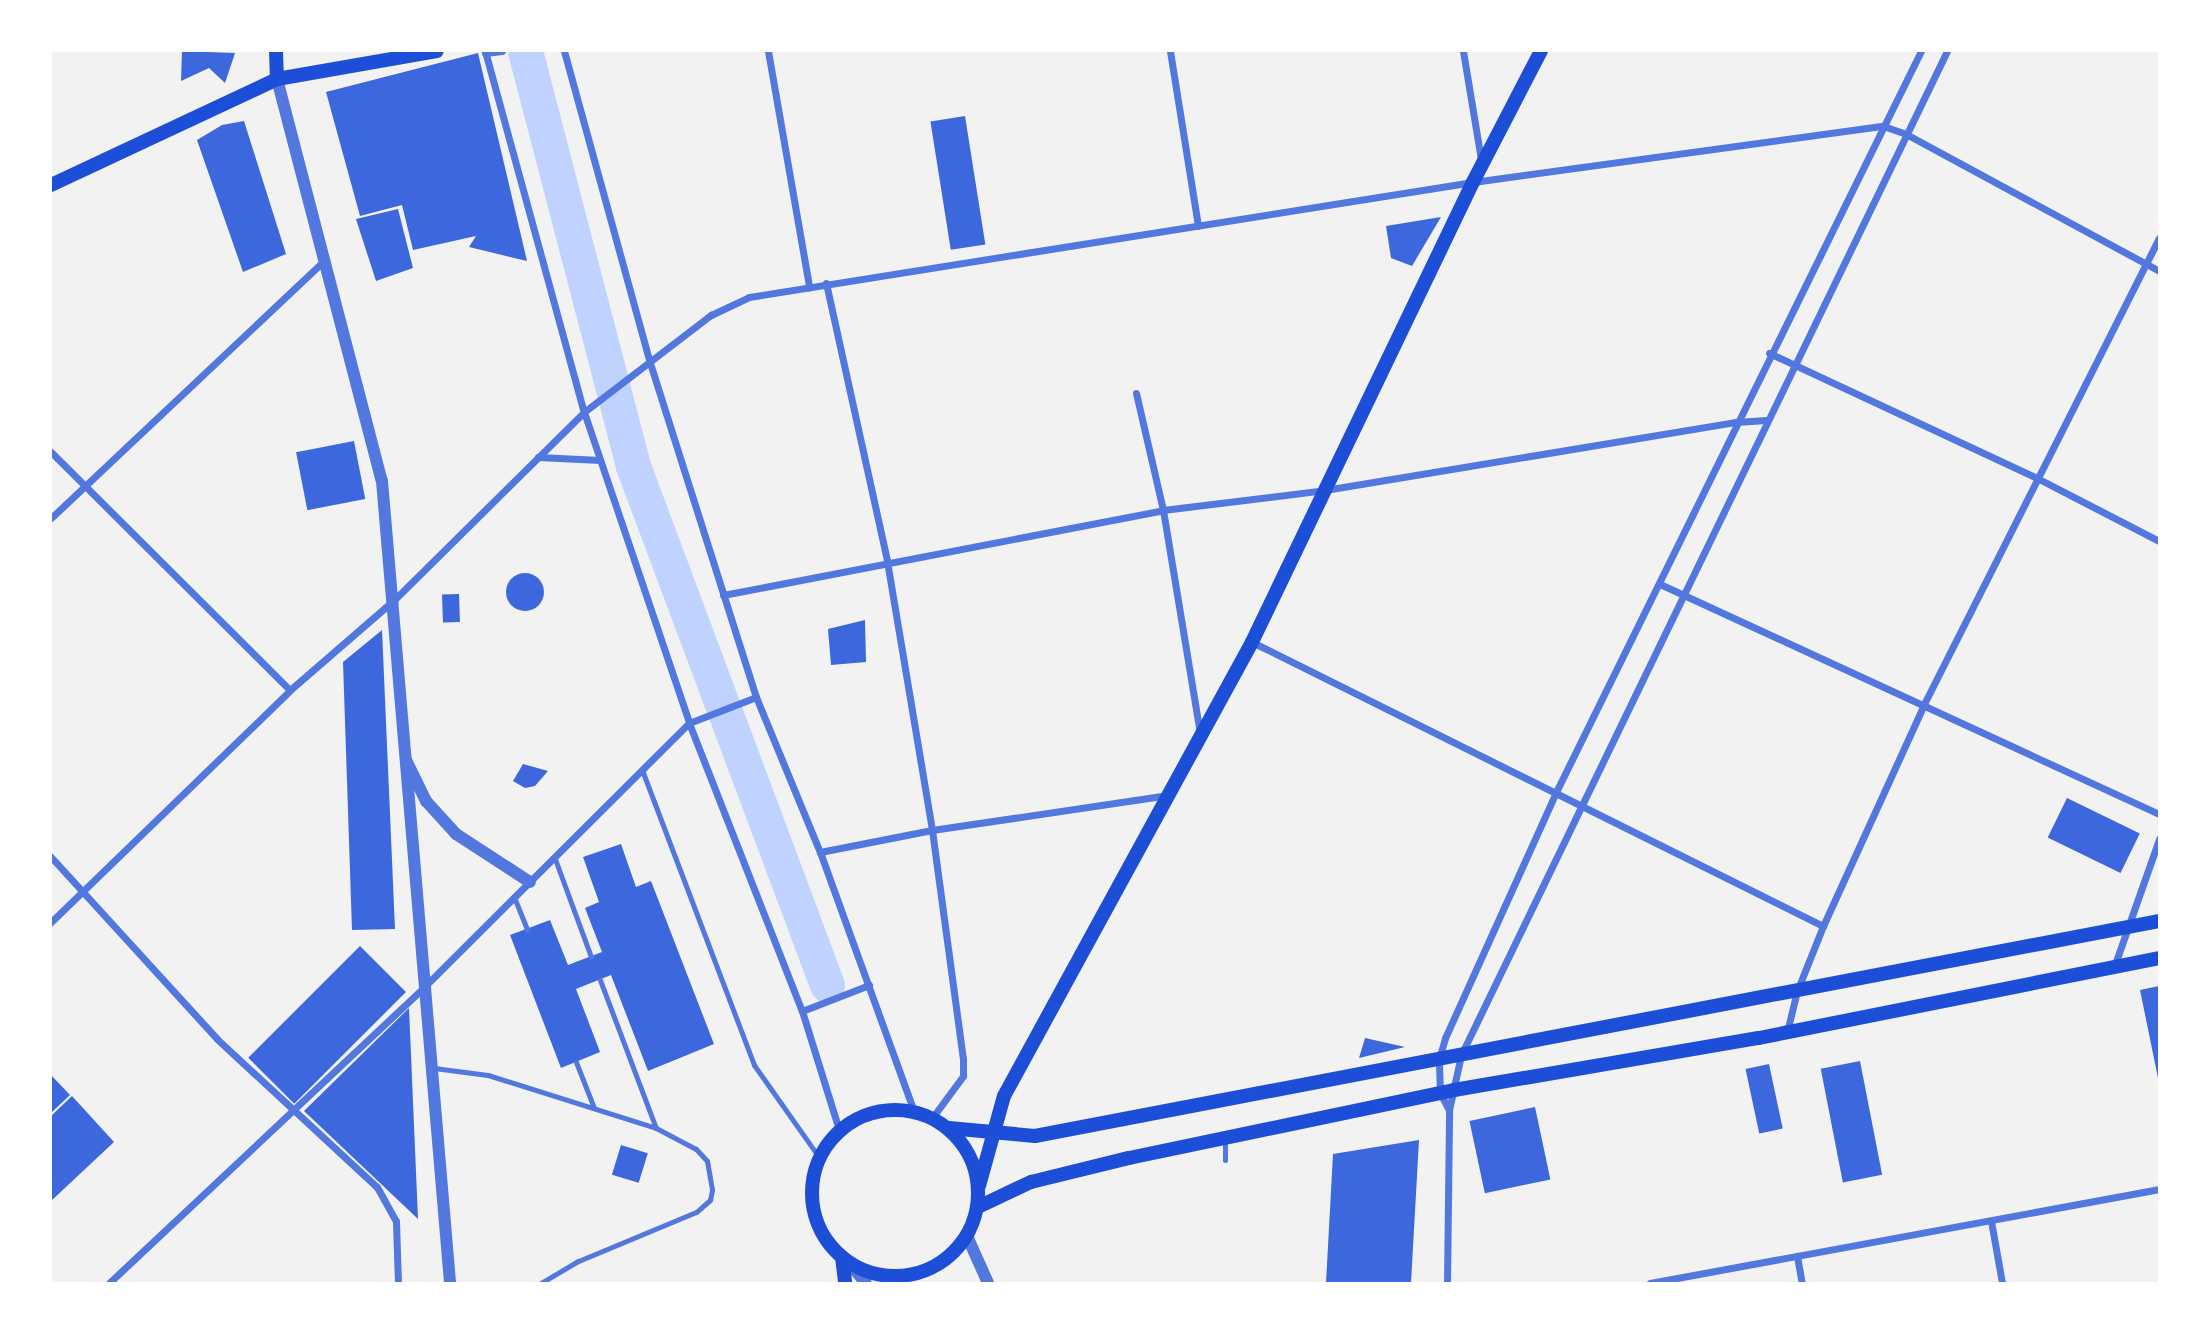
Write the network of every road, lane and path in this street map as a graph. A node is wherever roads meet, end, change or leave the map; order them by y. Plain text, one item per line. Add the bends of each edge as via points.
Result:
1 (276, 51) edge
2 (437, 51) edge
3 (498, 51) edge
4 (564, 51) edge
5 (768, 51) edge
6 (1170, 51) edge
7 (1463, 51) edge
8 (1541, 51) edge
9 (1921, 51) edge
10 (1947, 51) edge
11 (485, 52) edge
12 (277, 79) junction
13 (1883, 126) junction
14 (1906, 134) junction
15 (1482, 164) junction
16 (1473, 183) junction
17 (51, 185) edge
18 (1198, 226) junction
19 (2159, 238) edge
20 (324, 261) junction
21 (2147, 265) junction
22 (2159, 271) edge
23 (826, 283) junction
24 (809, 287) junction
25 (1769, 353) junction
26 (650, 363) junction
27 (1792, 367) junction
28 (1136, 393) dead end
29 (584, 412) junction
30 (1766, 421) junction
31 (1736, 422) junction
32 (51, 452) edge
33 (538, 457) junction
34 (600, 460) junction
35 (2037, 478) junction
36 (85, 485) junction
37 (1325, 490) junction
38 (1163, 510) junction
39 (51, 518) edge
40 (2159, 541) edge
41 (887, 561) junction
42 (1662, 585) junction
43 (1684, 592) junction
44 (723, 595) junction
45 (396, 599) junction
46 (1252, 642) junction
47 (290, 690) junction
48 (756, 697) junction
49 (1924, 704) junction
50 (689, 723) junction
51 (1201, 741) junction
52 (402, 751) junction
53 (642, 770) junction
54 (1556, 792) junction
55 (1171, 795) junction
56 (1580, 804) junction
57 (2159, 814) edge
58 (932, 830) junction
59 (2159, 839) edge
60 (820, 852) junction
61 (51, 857) edge
62 (555, 859) junction
63 (530, 882) junction
64 (84, 890) junction
65 (514, 897) junction
66 (2159, 921) edge
67 (51, 922) edge
68 (1824, 926) junction
69 (2125, 928) junction
70 (527, 929) dead end
71 (591, 957) dead end
72 (2159, 958) edge
73 (2113, 968) junction
74 (600, 980) dead end
75 (426, 985) junction
76 (869, 985) junction
77 (1797, 991) junction
78 (802, 1011) junction
79 (1786, 1033) junction
80 (1461, 1055) junction
81 (1439, 1059) junction
82 (576, 1062) dead end
83 (434, 1068) junction
84 (1447, 1091) junction
85 (594, 1108) junction
86 (1449, 1110) junction
87 (914, 1111) junction
88 (293, 1112) junction
89 (932, 1118) junction
90 (656, 1128) junction
91 (949, 1128) junction
92 (839, 1130) junction
93 (990, 1134) junction
94 (1224, 1138) junction
95 (819, 1157) junction
96 (1225, 1160) dead end
97 (979, 1185) junction
98 (2159, 1189) edge
99 (978, 1208) junction
100 (1991, 1221) junction
101 (967, 1236) junction
102 (1797, 1256) junction
103 (846, 1260) junction
104 (936, 1266) junction
105 (109, 1283) edge
106 (397, 1283) edge
107 (450, 1283) edge
108 (541, 1283) edge
109 (845, 1283) edge
110 (866, 1283) edge
111 (935, 1283) edge
112 (988, 1283) edge
113 (1447, 1283) edge
114 (1650, 1283) edge
115 (1802, 1283) edge
116 (2002, 1283) edge

1 - 12 main road
2 - 12 main road
3 - 11 street
4 - 26 street
5 - 24 street
6 - 18 street
7 - 15 street
8 - 15 main road
9 - 13 street
10 - 14 street
11 - 29 street
12 - 17 main road
12 - 20 street
13 - 14 street
13 - 16 street
13 - 25 street
14 - 21 street
14 - 27 street
15 - 16 main road
16 - 18 street
16 - 37 main road
18 - 23 street
19 - 21 street
20 - 36 street
20 - 45 street via 382,481
21 - 22 street
21 - 35 street
23 - 24 street
23 - 41 street
24 - 26 street via 749,297 711,315
25 - 27 street
25 - 31 street
26 - 29 street
26 - 44 street
27 - 30 street
27 - 35 street
28 - 38 street
29 - 33 street
29 - 34 street
30 - 31 street
30 - 43 street
31 - 37 street
31 - 42 street
32 - 36 street
33 - 34 street
33 - 45 street
34 - 50 street
35 - 40 street
35 - 49 street
36 - 39 street
36 - 47 street
37 - 38 street
37 - 46 main road
38 - 41 street
38 - 51 street
41 - 44 street
41 - 58 street
42 - 43 street
42 - 54 street
43 - 49 street
43 - 56 street
44 - 48 street
45 - 47 street
45 - 52 street
46 - 51 main road
46 - 54 street
47 - 64 street
48 - 50 street
48 - 60 street
49 - 57 street
49 - 68 street
50 - 53 street
50 - 78 street
51 - 55 main road
52 - 63 street via 426,801 456,834
52 - 75 street
53 - 62 street
53 - 95 lane via 754,1065
54 - 56 street
54 - 81 street
55 - 58 street
55 - 93 main road via 1024,1055
56 - 68 street
56 - 80 street
58 - 60 street
58 - 89 street via 963,1076
59 - 69 street
60 - 76 street
61 - 64 street
62 - 63 street
62 - 71 lane
63 - 65 street
64 - 67 street
64 - 88 street via 217,1039
65 - 70 lane
65 - 75 street
66 - 69 main road
68 - 77 street
69 - 73 street
69 - 77 main road
72 - 73 main road
73 - 79 main road
74 - 90 lane
75 - 83 street
75 - 88 street
76 - 78 street
76 - 87 street
77 - 79 street
77 - 80 main road
78 - 92 street
79 - 84 main road
80 - 81 main road
80 - 84 street
81 - 84 street
81 - 93 main road via 1035,1136
82 - 85 lane
83 - 85 lane via 488,1075
83 - 107 street
84 - 86 street
84 - 86 street
84 - 94 main road
85 - 90 lane
86 - 113 street
87 - 89 main road
87 - 92 main road via 874,1112
88 - 105 street
88 - 106 street via 391,1205 396,1221
89 - 91 main road
90 - 108 lane via 696,1149 706,1161 710,1200 696,1212 578,1261
91 - 93 main road
91 - 97 main road via 964,1144
92 - 95 main road
93 - 97 main road
94 - 96 lane
94 - 99 main road via 1066,1171
95 - 103 main road via 812,1178 816,1222
97 - 99 main road
98 - 100 street
99 - 101 main road
100 - 102 street
100 - 116 street
101 - 104 main road
101 - 112 street
102 - 114 street
102 - 115 street
103 - 104 main road via 892,1276
103 - 109 main road
103 - 110 street
104 - 111 main road

